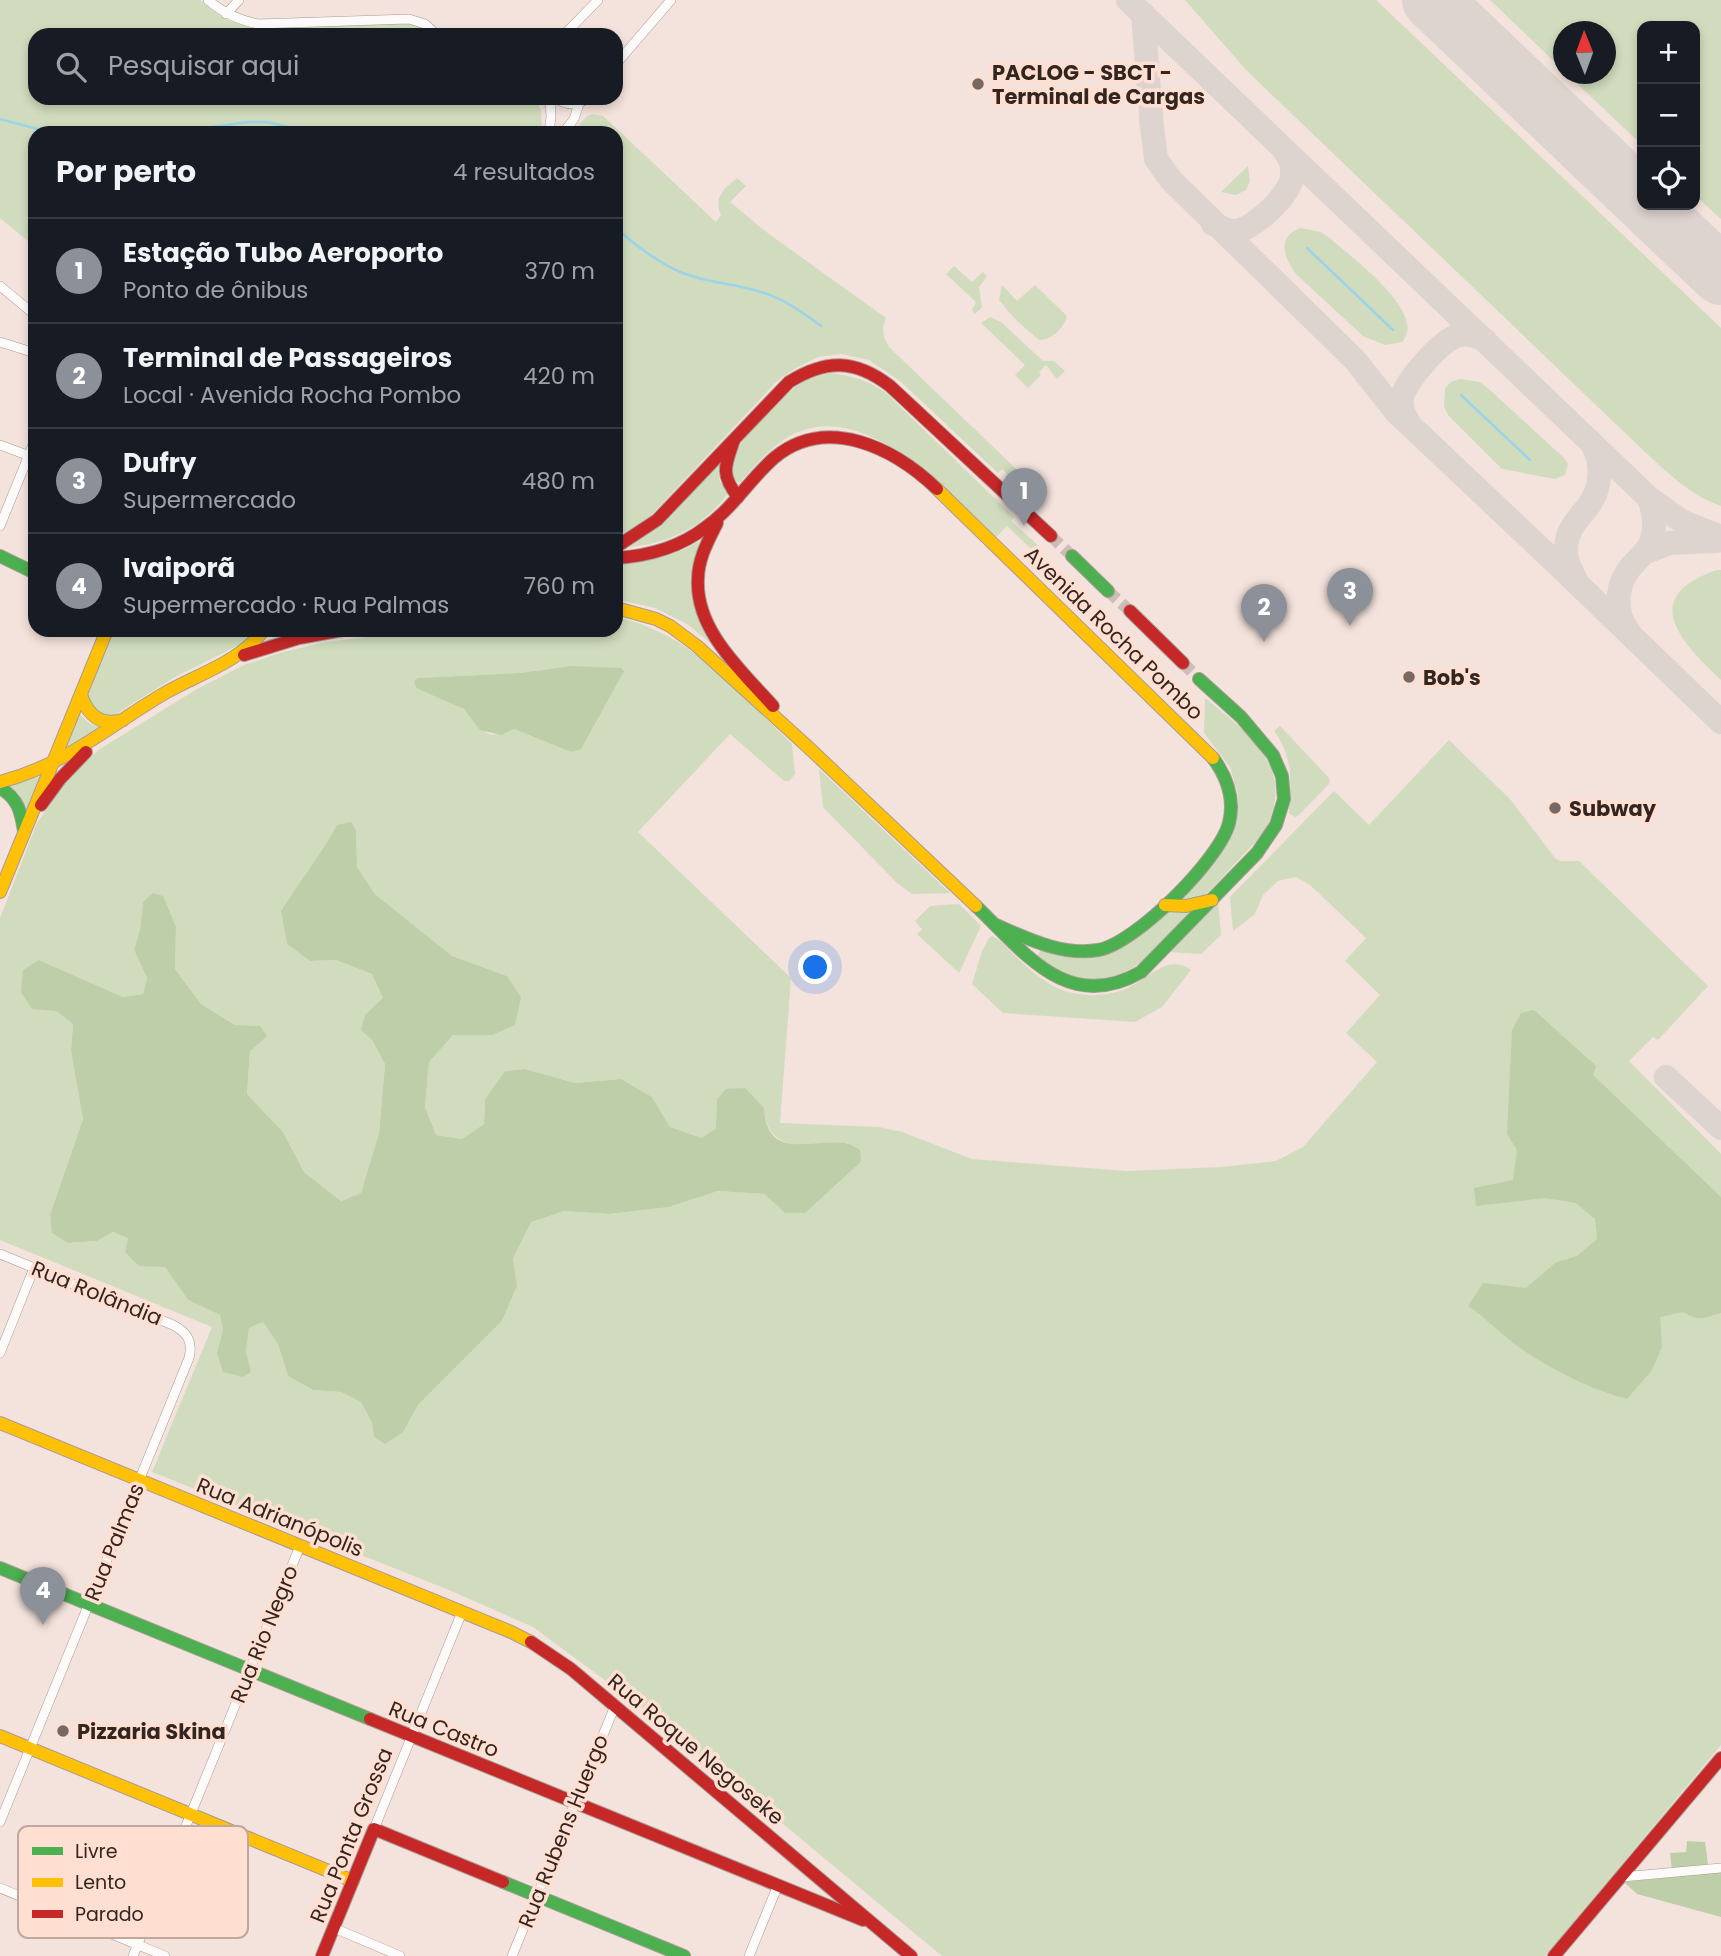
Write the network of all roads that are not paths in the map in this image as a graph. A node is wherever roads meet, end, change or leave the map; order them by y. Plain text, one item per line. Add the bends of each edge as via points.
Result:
1 (208, 0) edge
2 (239, 0) edge
3 (598, 0) edge
4 (671, 0) edge
5 (226, 14) junction
6 (429, 28) edge
7 (571, 28) edge
8 (623, 56) edge
9 (543, 105) edge
10 (551, 105) edge
11 (581, 105) edge
12 (548, 126) edge
13 (549, 126) edge
14 (568, 126) edge
15 (0, 286) edge
16 (28, 309) edge
17 (0, 342) edge
18 (28, 350) edge
19 (735, 436) junction
20 (0, 445) edge
21 (28, 456) edge
22 (28, 466) edge
23 (738, 497) junction
24 (722, 514) junction
25 (0, 526) edge
26 (1051, 536) tunnel mouth
27 (623, 542) edge
28 (0, 556) edge
29 (1072, 556) tunnel mouth
30 (623, 557) edge
31 (28, 570) edge
32 (1108, 591) tunnel mouth
33 (623, 610) edge
34 (1130, 611) tunnel mouth
35 (104, 637) edge
36 (258, 637) edge
37 (304, 637) edge
38 (234, 658) junction
39 (1184, 663) tunnel mouth
40 (1199, 679) tunnel mouth
41 (81, 695) junction
42 (126, 718) junction
43 (99, 739) junction
44 (808, 747) junction
45 (52, 765) junction
46 (0, 782) edge
47 (0, 788) edge
48 (24, 832) junction
49 (0, 892) edge
50 (1212, 900) junction
51 (1165, 905) junction
52 (996, 925) junction
53 (0, 1254) edge
54 (34, 1268) junction
55 (190, 1339) joint
56 (0, 1353) edge
57 (0, 1423) edge
58 (139, 1480) junction
59 (300, 1546) junction
60 (0, 1568) edge
61 (89, 1605) junction
62 (462, 1612) junction
63 (544, 1649) joint
64 (249, 1670) junction
65 (615, 1706) junction
66 (0, 1736) edge
67 (412, 1736) junction
68 (30, 1749) junction
69 (1721, 1758) edge
70 (1715, 1770) edge
71 (575, 1803) junction
72 (191, 1814) junction
73 (0, 1822) edge
74 (186, 1826) edge
75 (220, 1826) edge
76 (374, 1829) junction
77 (248, 1838) edge
78 (1721, 1868) edge
79 (1622, 1877) junction
80 (353, 1881) junction
81 (822, 1881) junction
82 (778, 1885) junction
83 (0, 1888) edge
84 (18, 1895) edge
85 (537, 1896) junction
86 (818, 1902) junction
87 (873, 1924) junction
88 (334, 1928) junction
89 (121, 1938) edge
90 (141, 1938) edge
91 (138, 1945) junction
92 (133, 1956) edge
93 (165, 1956) edge
94 (322, 1956) edge
95 (400, 1956) edge
96 (512, 1956) edge
97 (684, 1956) edge
98 (749, 1956) edge
99 (911, 1956) edge
100 (1554, 1956) edge

1 - 5 street
2 - 5 street
3 - 7 street
4 - 8 street
5 - 6 street via 274,25 409,19
9 - 12 street
10 - 13 street
11 - 14 street
15 - 16 street
17 - 18 street
19 - 23 main road via 724,472
19 - 26 main road, Avenida Rocha Pombo via 800,374 830,365 859,368 884,382 938,428
19 - 27 main road, Avenida Rocha Pombo via 657,520
20 - 21 street
22 - 25 street
23 - 24 main road, Avenida Rocha Pombo
23 - 51 main road, Avenida Rocha Pombo via 779,454 813,437 865,441 919,472 1201,744 1224,774 1231,799 1227,832
24 - 30 main road, Avenida Rocha Pombo via 667,550
24 - 44 main road via 698,565 697,594 705,622
28 - 31 main road
29 - 32 main road, Avenida Rocha Pombo
33 - 44 main road, Avenida Rocha Pombo via 656,619 683,635
34 - 39 main road, Avenida Rocha Pombo
35 - 41 main road
36 - 38 main road
37 - 38 main road
38 - 42 main road
40 - 50 main road, Avenida Rocha Pombo via 1266,743 1282,773 1284,789 1281,815 1272,833
41 - 42 main road via 94,719
41 - 45 main road
42 - 43 main road
43 - 45 main road
43 - 48 main road via 60,779
44 - 52 main road, Avenida Rocha Pombo
45 - 46 main road
45 - 48 main road
47 - 48 main road via 19,805
48 - 49 main road
50 - 51 main road
50 - 52 main road, Avenida Rocha Pombo via 1141,972 1098,988 1055,978
51 - 52 main road, Avenida Rocha Pombo via 1126,939 1095,951 1056,948
53 - 54 street, Rua Rolândia
54 - 55 street, Rua Rolândia via 173,1325
54 - 56 street
55 - 58 street, Rua Palmas via 189,1358
57 - 58 main road, Rua Adrianópolis
58 - 59 main road, Rua Adrianópolis
58 - 61 street, Rua Palmas
59 - 62 main road, Rua Adrianópolis
59 - 64 street, Rua Rio Negro
60 - 61 main road, Rua Castro
61 - 64 main road, Rua Castro
61 - 68 street, Rua Palmas
62 - 63 main road, Rua Adrianópolis
62 - 67 street, Rua Ponta Grossa
63 - 65 main road, Rua Roque Negoseke
64 - 67 main road, Rua Castro
64 - 72 street, Rua Rio Negro
65 - 71 street, Rua Rubens Huergo
65 - 81 main road, Rua Roque Negoseke
66 - 68 main road
67 - 71 main road, Rua Castro
67 - 76 street, Rua Ponta Grossa
68 - 72 main road
68 - 73 street, Rua Palmas
69 - 70 main road
70 - 79 main road
71 - 82 main road, Rua Castro
71 - 85 street, Rua Rubens Huergo
72 - 74 street, Rua Rio Negro
72 - 75 main road
76 - 80 main road, Rua Ponta Grossa
76 - 85 main road
77 - 80 main road
78 - 79 street
79 - 100 main road
80 - 88 main road, Rua Ponta Grossa
81 - 86 main road
81 - 87 main road, Rua Roque Negoseke
82 - 86 main road, Rua Castro
82 - 98 street
83 - 84 street
85 - 96 street, Rua Rubens Huergo
85 - 97 main road
86 - 87 main road, Rua Castro
87 - 99 main road, Rua Roque Negoseke
88 - 94 main road, Rua Ponta Grossa
88 - 95 street
89 - 91 street
90 - 91 street, Rua Rio Negro
91 - 92 street, Rua Rio Negro
91 - 93 street

